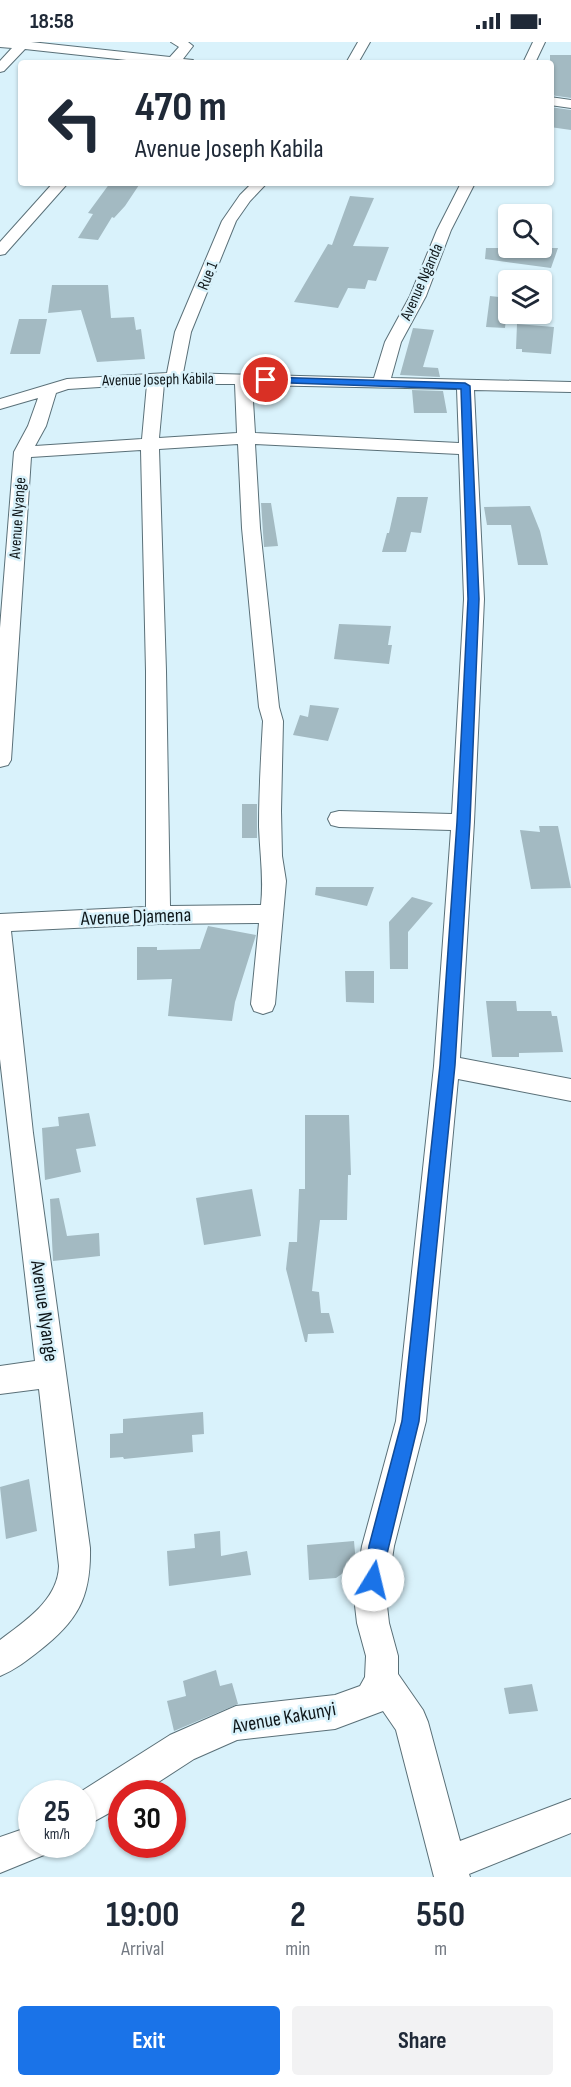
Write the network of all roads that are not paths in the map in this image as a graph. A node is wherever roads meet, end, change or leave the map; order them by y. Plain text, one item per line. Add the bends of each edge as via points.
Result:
1 (177, 42) edge
2 (364, 42) edge
3 (538, 42) edge
4 (0, 43) edge
5 (24, 43) edge
6 (157, 60) edge
7 (175, 60) edge
8 (354, 60) edge
9 (530, 60) edge
10 (0, 68) edge
11 (554, 102) edge
12 (571, 104) edge
13 (58, 186) edge
14 (257, 186) edge
15 (466, 186) edge
16 (0, 251) edge
17 (165, 379) junction
18 (243, 379) junction
19 (381, 383) junction
20 (465, 386) junction
21 (571, 387) edge
22 (49, 389) junction
23 (0, 404) edge
24 (246, 438) junction
25 (150, 444) junction
26 (469, 449) junction
27 (23, 452) junction
28 (3, 670) edge
29 (0, 760) edge
30 (339, 819) dead end
31 (464, 822) junction
32 (273, 914) junction
33 (158, 915) junction
34 (0, 923) edge
35 (0, 932) edge
36 (263, 1004) dead end
37 (447, 1065) junction
38 (571, 1090) edge
39 (10, 1134) edge
40 (53, 1373) junction
41 (0, 1380) edge
42 (0, 1660) edge
43 (381, 1679) junction
44 (96, 1802) edge
45 (571, 1816) edge
46 (18, 1849) edge
47 (0, 1856) edge
48 (450, 1871) edge

1 - 7 street via 187,46
2 - 8 street
3 - 9 street
4 - 5 street
5 - 6 street
5 - 10 street
11 - 12 street
13 - 16 street
14 - 17 street, Rue 1 via 229,221
15 - 19 street, Avenue Nganda via 418,296 393,342
17 - 18 street, Avenue Joseph Kabila
17 - 22 street, Avenue Joseph Kabila via 86,382
17 - 25 street, Rue 1
18 - 19 street, Avenue Joseph Kabila
18 - 24 street
19 - 20 street, Avenue Joseph Kabila
20 - 21 street, Avenue Joseph Kabila
20 - 26 street
22 - 23 street, Avenue Joseph Kabila
22 - 27 street, Avenue Nyange via 37,426
24 - 25 street
24 - 26 street
24 - 32 street via 251,528 273,721
25 - 27 street
25 - 33 street, Rue 1
26 - 31 street via 474,599
27 - 28 street, Avenue Nyange
28 - 29 street, Avenue Nyange
30 - 31 street
31 - 37 street
32 - 33 street, Avenue Djamena
32 - 36 street
33 - 34 street, Avenue Djamena
35 - 39 street, Avenue Nyange
37 - 38 street
37 - 43 street via 411,1421 378,1546 370,1597 382,1656
39 - 40 street, Avenue Nyange
40 - 41 street
40 - 42 street, Avenue Nyange via 74,1548 74,1578 63,1605
43 - 44 street, Avenue Kakunyi via 371,1699 335,1712 236,1723 182,1747
43 - 48 street via 411,1722
45 - 48 street
46 - 47 street

